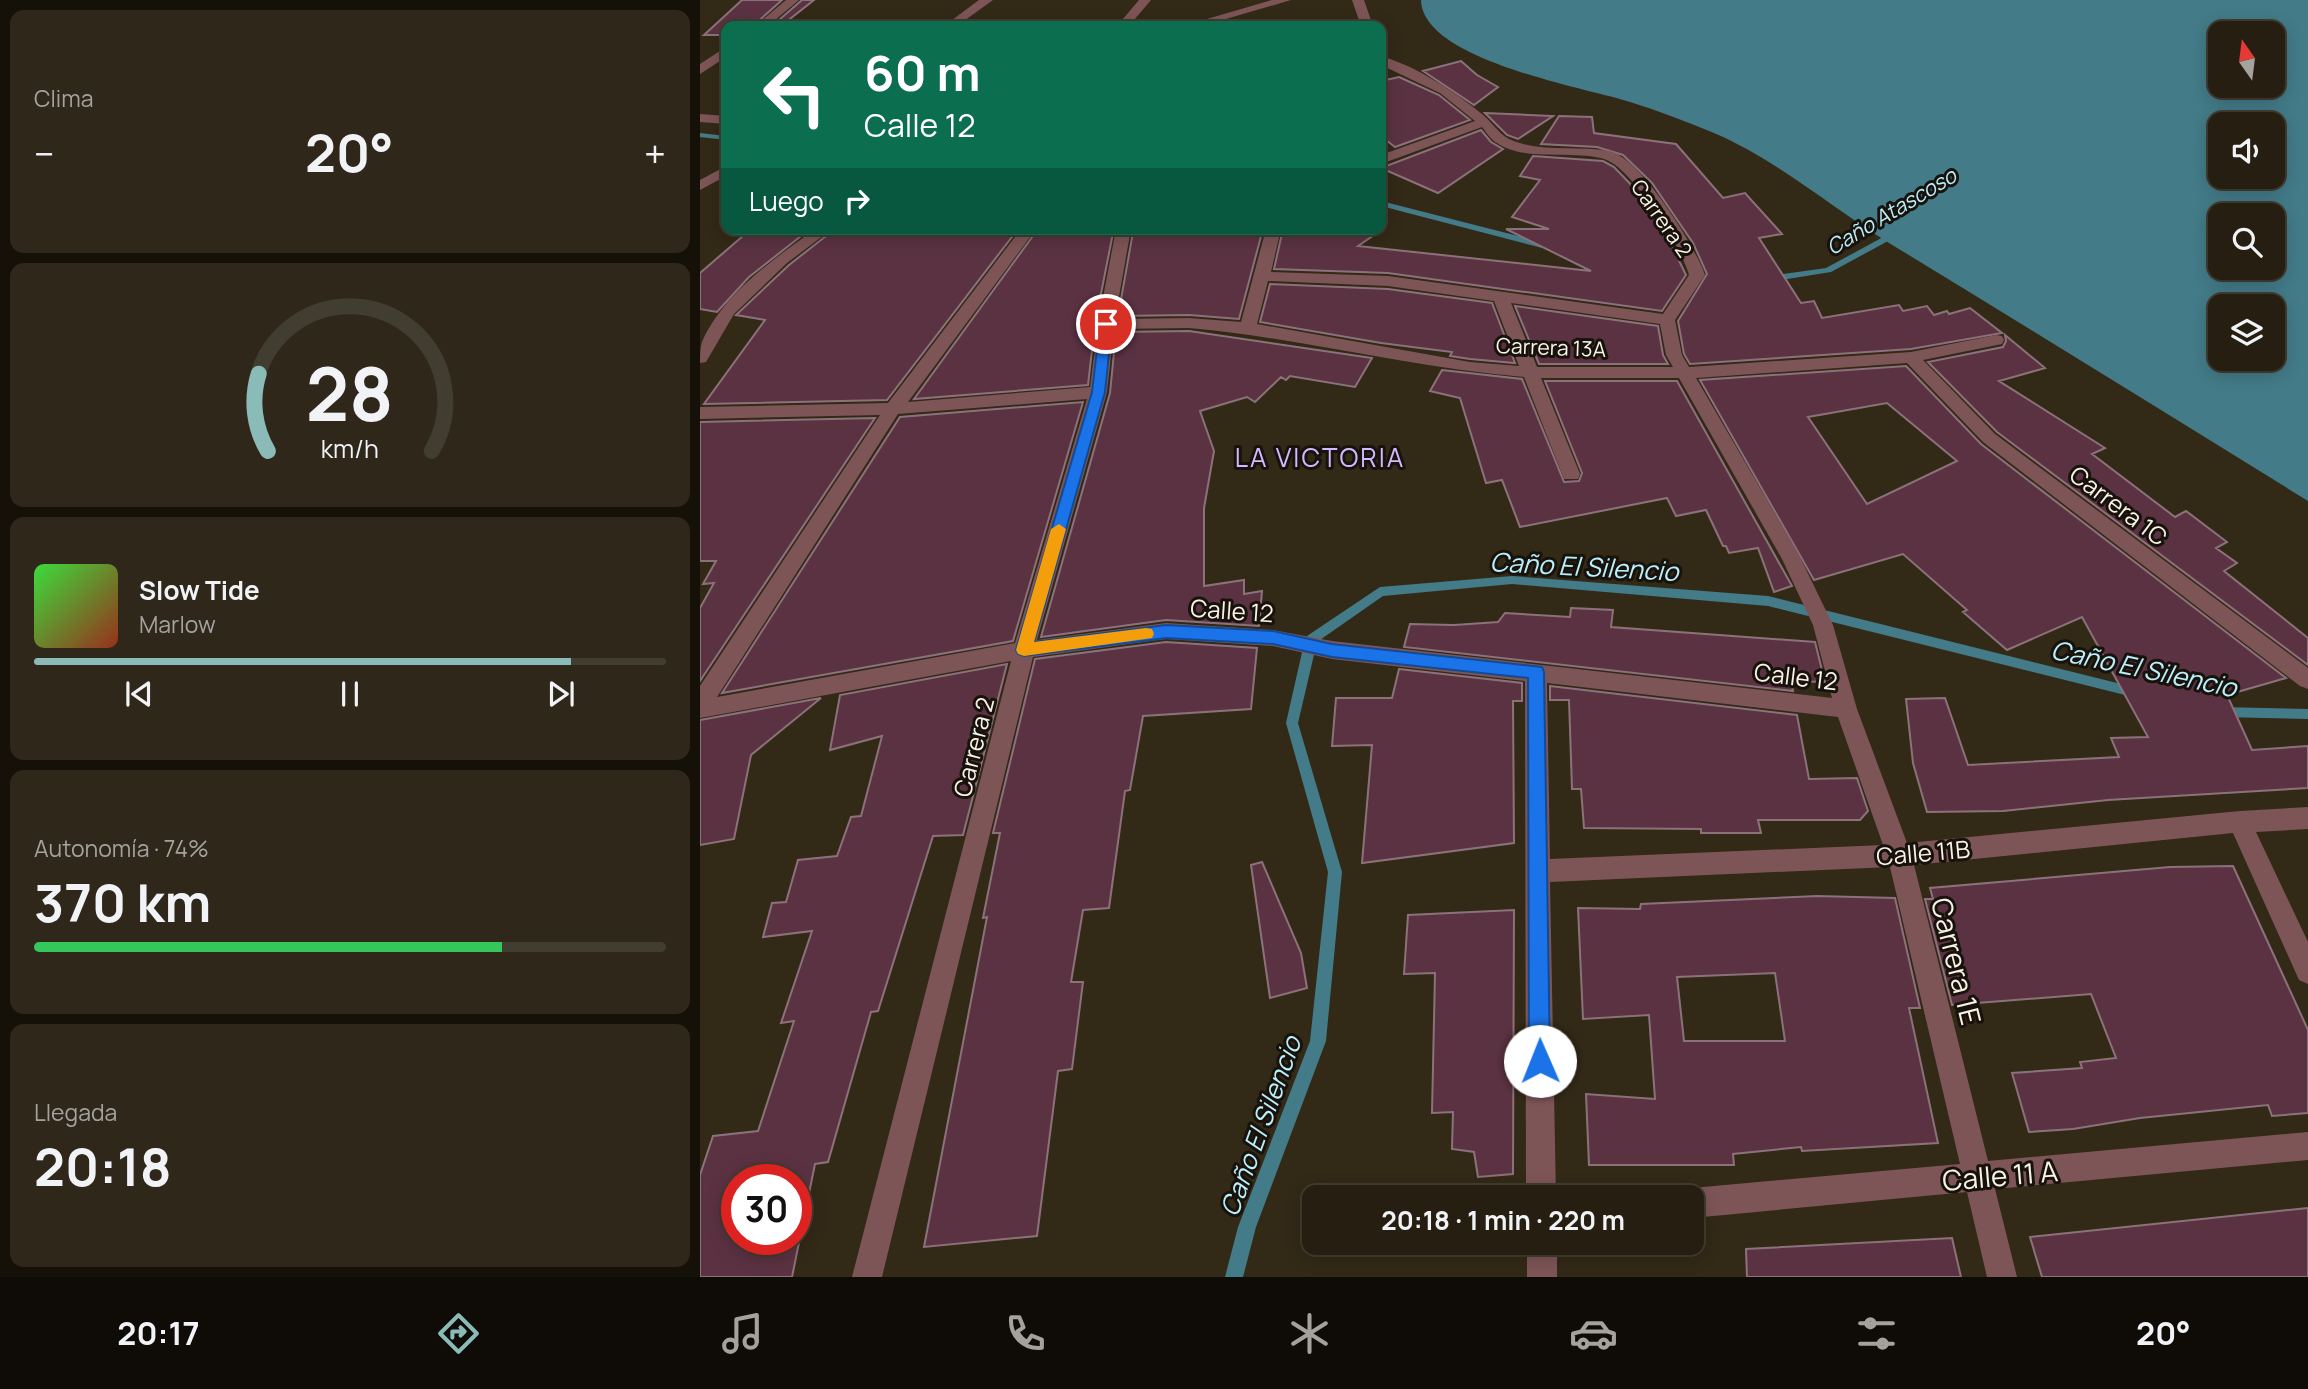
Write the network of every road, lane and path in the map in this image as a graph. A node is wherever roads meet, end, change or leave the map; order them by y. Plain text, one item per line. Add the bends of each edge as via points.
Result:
1 (793, 0) edge
2 (987, 0) edge
3 (1145, 0) edge
4 (1285, 0) edge
5 (1358, 0) edge
6 (767, 21) edge
7 (957, 21) edge
8 (1128, 21) edge
9 (1207, 21) edge
10 (1365, 21) edge
11 (721, 55) edge
12 (1386, 62) edge
13 (700, 70) edge
14 (700, 118) edge
15 (721, 120) edge
16 (1484, 122) junction
17 (1386, 158) edge
18 (721, 173) edge
19 (700, 186) edge
20 (817, 235) edge
21 (1025, 235) edge
22 (1123, 235) edge
23 (1272, 235) edge
24 (1261, 276) junction
25 (1501, 298) junction
26 (1667, 320) junction
27 (1106, 324) junction
28 (1248, 328) junction
29 (1996, 340) dead end
30 (1911, 357) junction
31 (700, 358) edge
32 (1531, 372) junction
33 (1684, 373) junction
34 (1098, 392) junction
35 (892, 409) junction
36 (700, 413) edge
37 (1571, 474) dead end
38 (1024, 650) junction
39 (1536, 672) junction
40 (2308, 680) edge
41 (700, 704) edge
42 (700, 709) edge
43 (1846, 709) junction
44 (2308, 818) edge
45 (2240, 821) junction
46 (1899, 855) junction
47 (1537, 871) junction
48 (2308, 971) edge
49 (2308, 1146) edge
50 (1978, 1177) junction
51 (1541, 1185) edge
52 (1704, 1202) edge
53 (1542, 1255) edge
54 (867, 1277) edge
55 (1542, 1277) edge
56 (2002, 1277) edge

1 - 6 street
2 - 7 street
3 - 8 street
4 - 9 street
5 - 10 street
11 - 13 street
12 - 16 street, Carrera 2 via 1445,90
14 - 15 street
16 - 17 street
16 - 26 street, Carrera 2 via 1502,141 1525,148 1619,160 1689,252 1697,275
18 - 19 street
20 - 31 street via 782,260 728,311
21 - 35 street
22 - 27 street, Carrera 2
23 - 24 street
24 - 25 street via 1388,281
24 - 28 street
25 - 26 street
25 - 32 street
26 - 33 street via 1674,355
27 - 28 street, Carrera 13A
27 - 34 street, Carrera 2
28 - 32 street, Carrera 13A
29 - 30 street, Carrera 13A
30 - 33 street, Carrera 13A
30 - 40 street, Carrera 1C via 1989,438
32 - 33 street, Carrera 13A
32 - 37 street
33 - 43 street, Carrera 1E via 1791,558 1823,625
34 - 35 street
34 - 38 street, Carrera 2
35 - 36 street
35 - 41 street
38 - 39 street, Calle 12 via 1166,631 1273,638 1332,650
38 - 42 street, Calle 12
38 - 54 street, Carrera 2
39 - 43 street, Calle 12
39 - 47 street
43 - 46 street, Carrera 1E
44 - 45 street, Calle 11B
45 - 46 street, Calle 11B
45 - 48 street
46 - 47 street, Calle 11B
46 - 50 street, Carrera 1E
47 - 51 street
49 - 50 street, Calle 11 A
50 - 52 street, Calle 11 A
50 - 56 street, Carrera 1E
53 - 55 street

